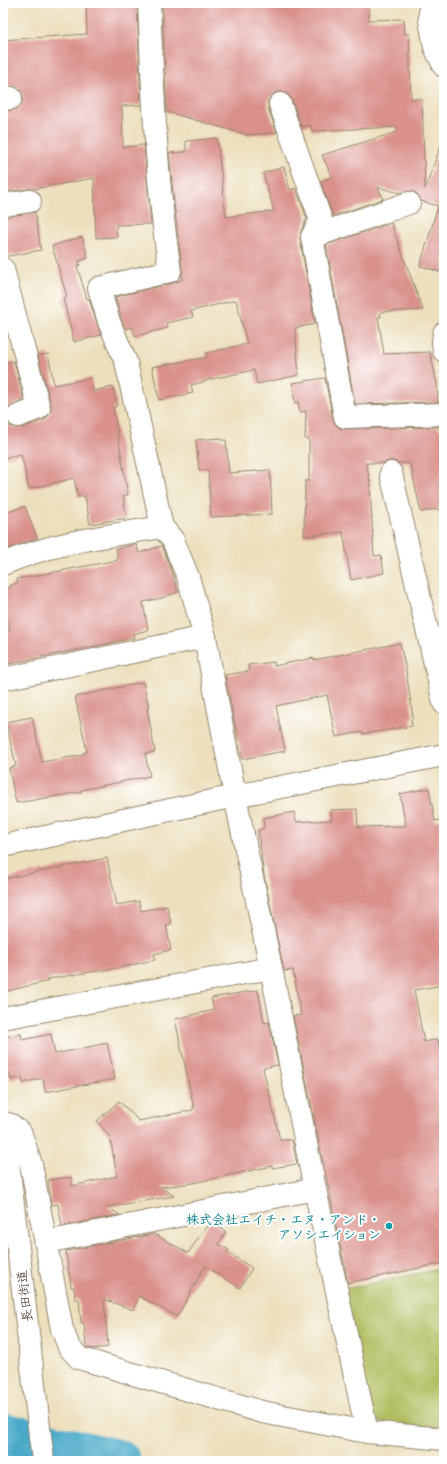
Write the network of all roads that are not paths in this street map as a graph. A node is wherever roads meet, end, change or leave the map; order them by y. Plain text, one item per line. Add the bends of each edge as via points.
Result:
1 (149, 3) edge
2 (430, 3) edge
3 (444, 66) edge
4 (280, 104) dead end
5 (30, 201) dead end
6 (409, 203) dead end
7 (3, 205) edge
8 (312, 237) junction
9 (3, 270) edge
10 (444, 333) edge
11 (444, 351) edge
12 (444, 414) edge
13 (18, 416) dead end
14 (391, 473) dead end
15 (162, 528) junction
16 (3, 564) edge
17 (205, 637) junction
18 (3, 679) edge
19 (444, 703) edge
20 (444, 755) edge
21 (235, 796) junction
22 (3, 846) edge
23 (271, 968) junction
24 (3, 1018) edge
25 (3, 1123) edge
26 (3, 1131) edge
27 (315, 1189) junction
28 (46, 1242) junction
29 (367, 1432) junction
30 (444, 1439) edge
31 (43, 1461) edge

1 - 15 street via 157,166 170,271 99,288 109,322 126,362
2 - 3 street via 435,47
4 - 8 street via 321,220
5 - 7 street
6 - 8 street
8 - 12 street via 345,417
9 - 13 street via 39,408
10 - 11 street
14 - 19 street
15 - 16 street via 79,540
15 - 17 street via 172,540 188,577
17 - 18 street
17 - 21 street
20 - 21 street
21 - 22 street
21 - 23 street
23 - 24 street
23 - 27 street
25 - 28 street via 11,1125 21,1134 31,1164
26 - 31 street, 長田街道
27 - 28 street
27 - 29 street
28 - 29 street via 62,1329 69,1347 78,1358 262,1412
29 - 30 street

